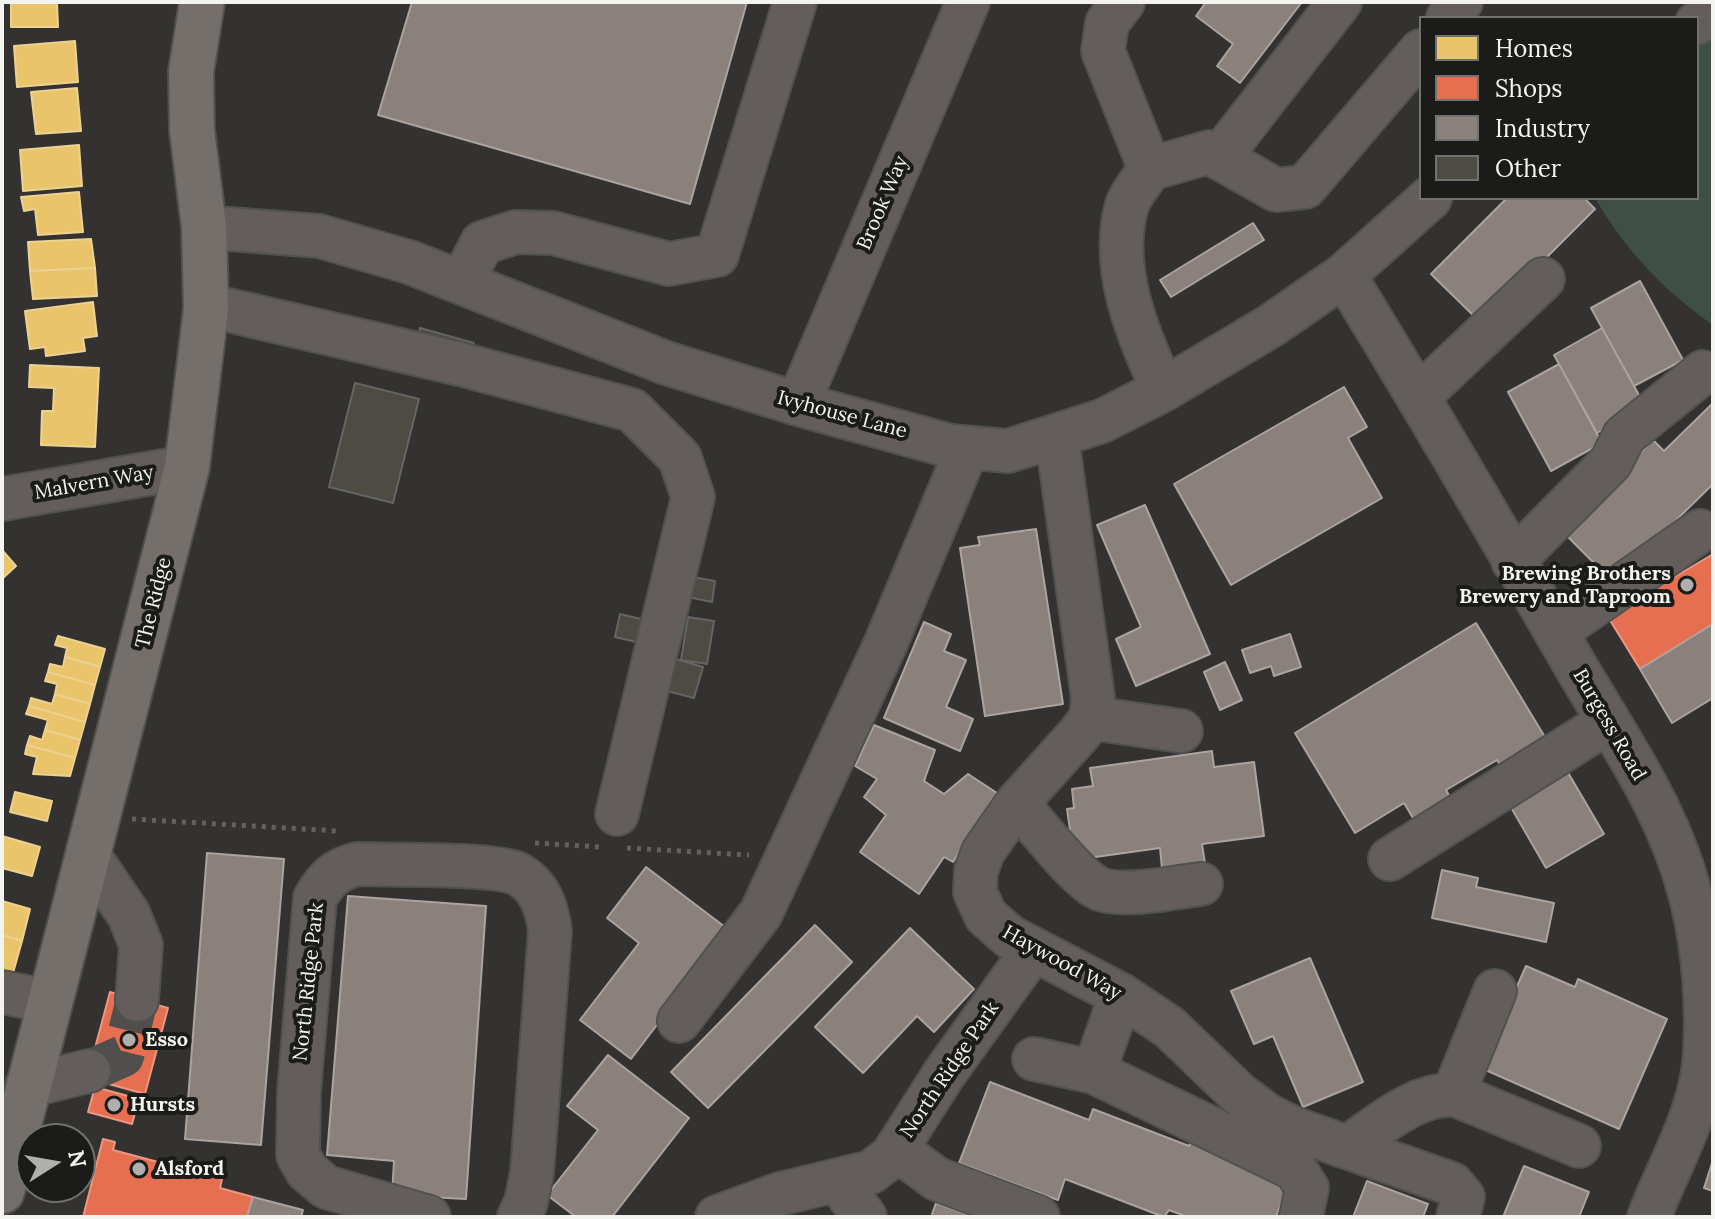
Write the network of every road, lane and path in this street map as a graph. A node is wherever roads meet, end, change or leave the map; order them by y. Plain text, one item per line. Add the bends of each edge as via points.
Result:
1 (202, 2) edge
2 (795, 2) edge
3 (968, 2) edge
4 (1123, 2) edge
5 (1340, 2) edge
6 (1419, 53) edge
7 (1219, 158) junction
8 (1150, 169) junction
9 (1428, 200) edge
10 (204, 227) junction
11 (1344, 275) junction
12 (1543, 279) dead end
13 (462, 282) junction
14 (206, 309) junction
15 (1703, 372) dead end
16 (1163, 390) junction
17 (1418, 397) junction
18 (798, 404) junction
19 (1057, 438) junction
20 (967, 449) junction
21 (187, 467) junction
22 (2, 499) edge
23 (1700, 531) dead end
24 (1513, 561) junction
25 (1556, 632) junction
26 (1091, 718) junction
27 (1608, 722) junction
28 (1181, 731) dead end
29 (1017, 803) junction
30 (617, 814) dead end
31 (89, 856) junction
32 (1390, 859) dead end
33 (1697, 860) edge
34 (1201, 884) dead end
35 (1033, 950) junction
36 (1495, 991) dead end
37 (2, 992) edge
38 (1121, 995) junction
39 (137, 1000) tunnel mouth
40 (51, 1002) junction
41 (679, 1021) dead end
42 (1034, 1059) dead end
43 (89, 1071) tunnel mouth
44 (1094, 1072) junction
45 (27, 1086) junction
46 (1453, 1095) junction
47 (1340, 1142) junction
48 (1579, 1146) dead end
49 (896, 1149) junction
50 (838, 1182) junction
51 (2, 1191) edge
52 (429, 1217) edge
53 (519, 1217) edge
54 (717, 1217) edge
55 (865, 1217) edge
56 (1038, 1217) edge
57 (1301, 1217) edge
58 (1458, 1217) edge
59 (1649, 1217) edge

1 - 10 main road, The Ridge via 191,72
2 - 13 street via 717,255 669,264 553,233 516,232 482,243
3 - 18 street, Brook Way
4 - 8 street via 1107,23 1103,51
5 - 7 street
6 - 7 street via 1305,187 1276,190
7 - 8 street via 1209,152
8 - 16 street via 1127,203 1120,250 1135,328
9 - 11 street, Ivyhouse Lane
10 - 13 street, Ivyhouse Lane via 319,236
10 - 14 main road, The Ridge
11 - 16 street, Ivyhouse Lane
11 - 17 street, Burgess Road
12 - 17 street
13 - 18 street, Ivyhouse Lane via 666,363
14 - 21 main road, The Ridge
14 - 30 street via 460,364 632,410 680,458 693,497
15 - 24 street via 1624,436 1611,462
16 - 19 street, Ivyhouse Lane
17 - 24 street, Burgess Road
18 - 20 street, Ivyhouse Lane
19 - 20 street, Ivyhouse Lane via 1008,451
19 - 26 street via 1093,698
20 - 41 street via 885,645 761,913
21 - 22 street, Malvern Way
21 - 31 main road, The Ridge
23 - 25 street
24 - 25 street, Burgess Road
25 - 27 street, Burgess Road
26 - 28 street
26 - 29 street, Haywood Way
27 - 32 street
27 - 33 street, Burgess Road via 1661,815
29 - 34 street via 1100,889 1136,892
29 - 35 street, Haywood Way via 983,852 975,892 997,927
31 - 39 street via 129,915 141,945
31 - 40 main road, The Ridge
33 - 59 street, Burgess Road via 1705,1056 1696,1102
35 - 38 street, Haywood Way
35 - 49 street, North Ridge Park
36 - 46 street
37 - 40 street
38 - 44 street
38 - 47 street, Haywood Way via 1193,1046 1267,1115
40 - 45 main road, The Ridge
42 - 44 street
43 - 45 street
44 - 57 street via 1295,1169 1307,1188
45 - 51 main road, The Ridge
46 - 47 street via 1429,1097
46 - 48 street
47 - 58 street, Haywood Way via 1452,1184 1463,1197
49 - 50 street, North Ridge Park via 871,1172
49 - 56 street via 937,1179
50 - 54 street, North Ridge Park via 780,1194
50 - 55 street
52 - 53 street, North Ridge Park via 326,1187 298,1155 315,898 330,876 358,864 509,870 532,884 548,910 532,1173

